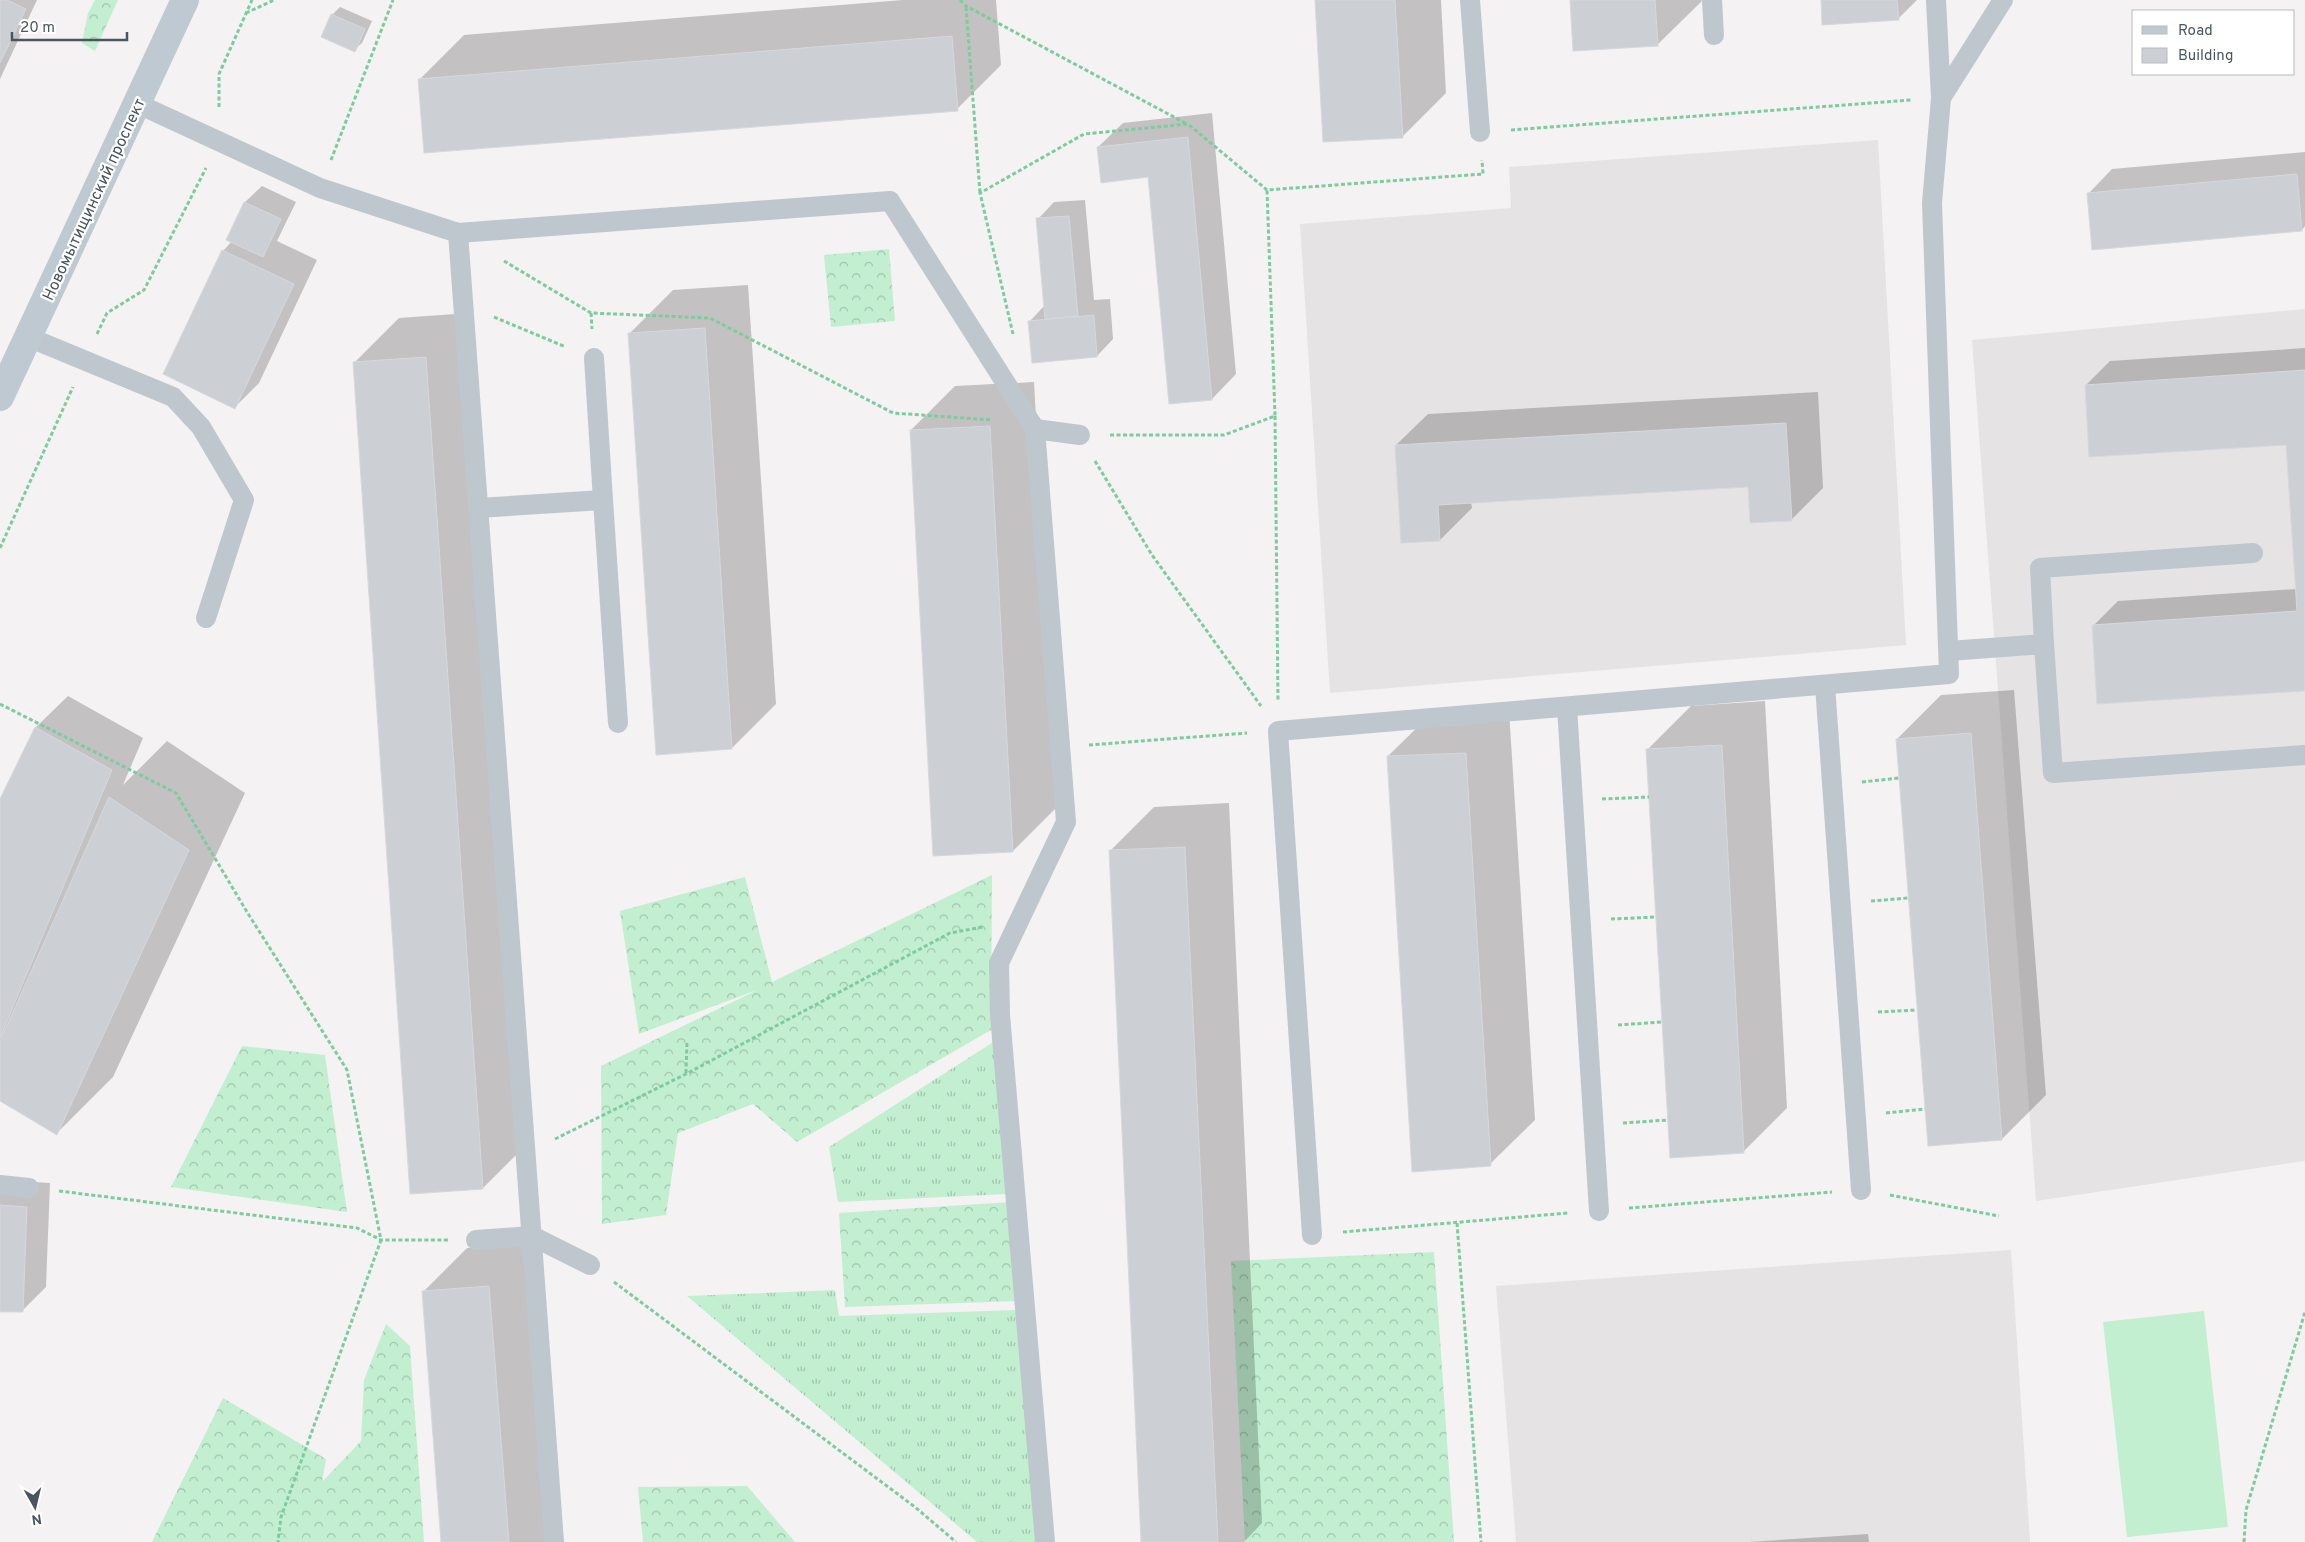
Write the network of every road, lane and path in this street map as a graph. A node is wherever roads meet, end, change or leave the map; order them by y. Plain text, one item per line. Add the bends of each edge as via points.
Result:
1 (185, 0) edge
2 (252, 0) edge
3 (274, 0) edge
4 (393, 0) edge
5 (960, 0) edge
6 (1470, 0) edge
7 (1712, 0) edge
8 (1936, 0) edge
9 (2003, 0) edge
10 (966, 6) junction
11 (246, 13) junction
12 (1714, 35) dead end
13 (1940, 98) junction
14 (136, 103) junction
15 (1188, 124) junction
16 (1480, 132) junction
17 (219, 142) junction
18 (320, 188) junction
19 (1267, 190) junction
20 (980, 193) junction
21 (458, 233) junction
22 (463, 304) junction
23 (1013, 335) dead end
24 (28, 337) junction
25 (594, 358) joint
26 (85, 360) junction
27 (0, 397) edge
28 (1275, 416) junction
29 (1035, 429) junction
30 (1080, 435) junction
31 (603, 500) junction
32 (478, 508) junction
33 (0, 548) edge
34 (2253, 553) dead end
35 (206, 618) dead end
36 (2044, 644) junction
37 (1949, 651) junction
38 (1825, 685) junction
39 (0, 704) edge
40 (1567, 707) junction
41 (618, 723) dead end
42 (1278, 731) junction
43 (1060, 747) junction
44 (2305, 755) edge
45 (1899, 778) dead end
46 (1832, 786) junction
47 (1649, 797) dead end
48 (1572, 800) junction
49 (1908, 898) dead end
50 (1841, 904) junction
51 (1656, 917) dead end
52 (1020, 919) junction
53 (1580, 920) junction
54 (1917, 1010) dead end
55 (1849, 1014) junction
56 (1662, 1022) dead end
57 (1587, 1028) junction
58 (687, 1041) dead end
59 (686, 1074) junction
60 (1925, 1109) dead end
61 (1856, 1115) junction
62 (1668, 1120) dead end
63 (1593, 1125) junction
64 (526, 1154) junction
65 (0, 1185) edge
66 (29, 1188) joint
67 (1861, 1190) junction
68 (1599, 1211) junction
69 (1998, 1216) dead end
70 (1457, 1223) junction
71 (1312, 1235) joint
72 (532, 1236) junction
73 (381, 1240) junction
74 (476, 1240) joint
75 (590, 1265) joint
76 (2305, 1312) edge
77 (278, 1542) edge
78 (554, 1542) edge
79 (956, 1542) edge
80 (1045, 1542) edge
81 (1481, 1542) edge
82 (2244, 1542) edge

1 - 14 main road, Новомытищинский проспект
2 - 11 path
3 - 11 path
4 - 18 path
5 - 10 path
6 - 16 lane
7 - 12 lane
8 - 13 lane
9 - 13 lane
10 - 15 path
10 - 20 path
11 - 17 path via 219,74
13 - 16 path
13 - 37 lane via 1932,203
14 - 17 lane
14 - 24 main road, Новомытищинский проспект
15 - 19 path
15 - 20 path via 1084,134
16 - 19 path via 1483,174
17 - 18 lane
17 - 26 path via 144,290 107,312
18 - 21 lane
19 - 28 path
20 - 23 path
21 - 22 lane
21 - 29 path via 590,313 710,318 893,413 985,419
21 - 29 lane via 890,201
22 - 25 path
22 - 32 lane
24 - 26 lane
24 - 27 main road, Новомытищинский проспект
25 - 31 lane
26 - 33 path
26 - 35 lane via 173,397 201,427 244,500
28 - 30 path via 1224,435
28 - 42 path
29 - 30 lane
29 - 43 lane
30 - 42 path via 1152,556
31 - 32 lane
31 - 41 lane
32 - 64 lane
34 - 36 lane via 2040,568
36 - 37 lane
36 - 44 lane via 2053,773
37 - 38 lane via 1949,674
38 - 40 lane
38 - 46 lane
39 - 73 path via 176,792 246,912 347,1070
40 - 42 lane
40 - 48 lane
42 - 43 path
42 - 71 lane
43 - 52 lane via 1066,822
45 - 46 path
46 - 50 lane
47 - 48 path
48 - 53 lane
49 - 50 path
50 - 55 lane
51 - 53 path
52 - 59 path via 950,933
52 - 80 lane via 999,963 1000,1015
53 - 57 lane
54 - 55 path
55 - 61 lane
56 - 57 path
57 - 63 lane
58 - 59 path
59 - 64 path
60 - 61 path
61 - 67 lane
62 - 63 path
63 - 68 lane
64 - 72 lane
65 - 66 lane
66 - 73 path via 357,1228
67 - 68 path
67 - 69 path
68 - 70 path
70 - 71 path
70 - 81 path
72 - 74 lane
72 - 75 lane
72 - 78 lane
73 - 74 path
73 - 77 path via 281,1517
75 - 79 path via 915,1507
76 - 82 path via 2246,1510

